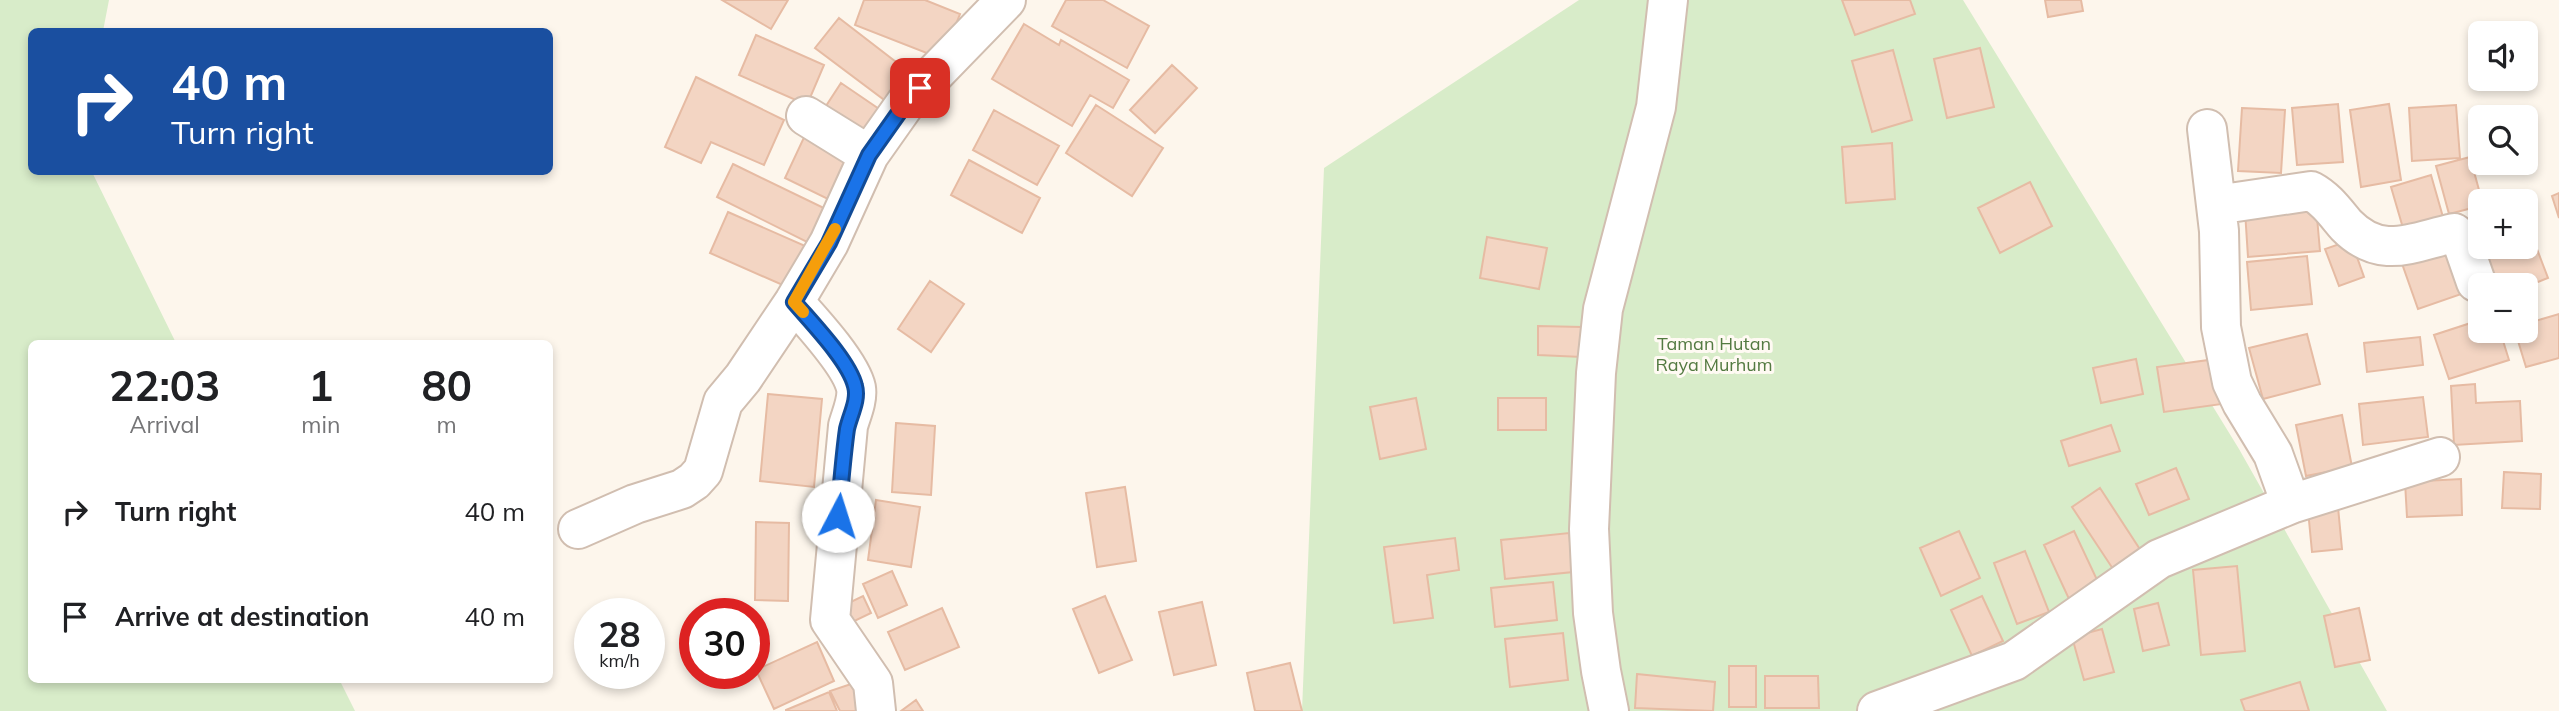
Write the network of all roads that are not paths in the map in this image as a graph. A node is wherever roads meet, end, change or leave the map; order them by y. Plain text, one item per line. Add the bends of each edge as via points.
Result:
1 (1006, 0) edge
2 (1668, 0) edge
3 (806, 117) dead end
4 (2207, 129) dead end
5 (869, 155) junction
6 (2216, 205) junction
7 (2473, 273) edge
8 (794, 302) junction
9 (2440, 457) dead end
10 (2291, 504) junction
11 (578, 529) dead end
12 (876, 711) edge
13 (1609, 711) edge
14 (1877, 711) edge

1 - 5 street via 905,104
2 - 13 street via 1656,107 1603,309 1596,373 1589,529 1593,613
3 - 5 street
4 - 6 street
5 - 8 street via 829,243
6 - 7 street via 2311,191 2368,242 2388,247 2454,233 2461,239
6 - 10 street via 2221,327 2232,382 2273,454
8 - 11 street via 723,402 703,471 694,481
8 - 12 street via 856,387 848,426 830,620 873,683
9 - 10 street
10 - 14 street via 2159,559 2014,661

